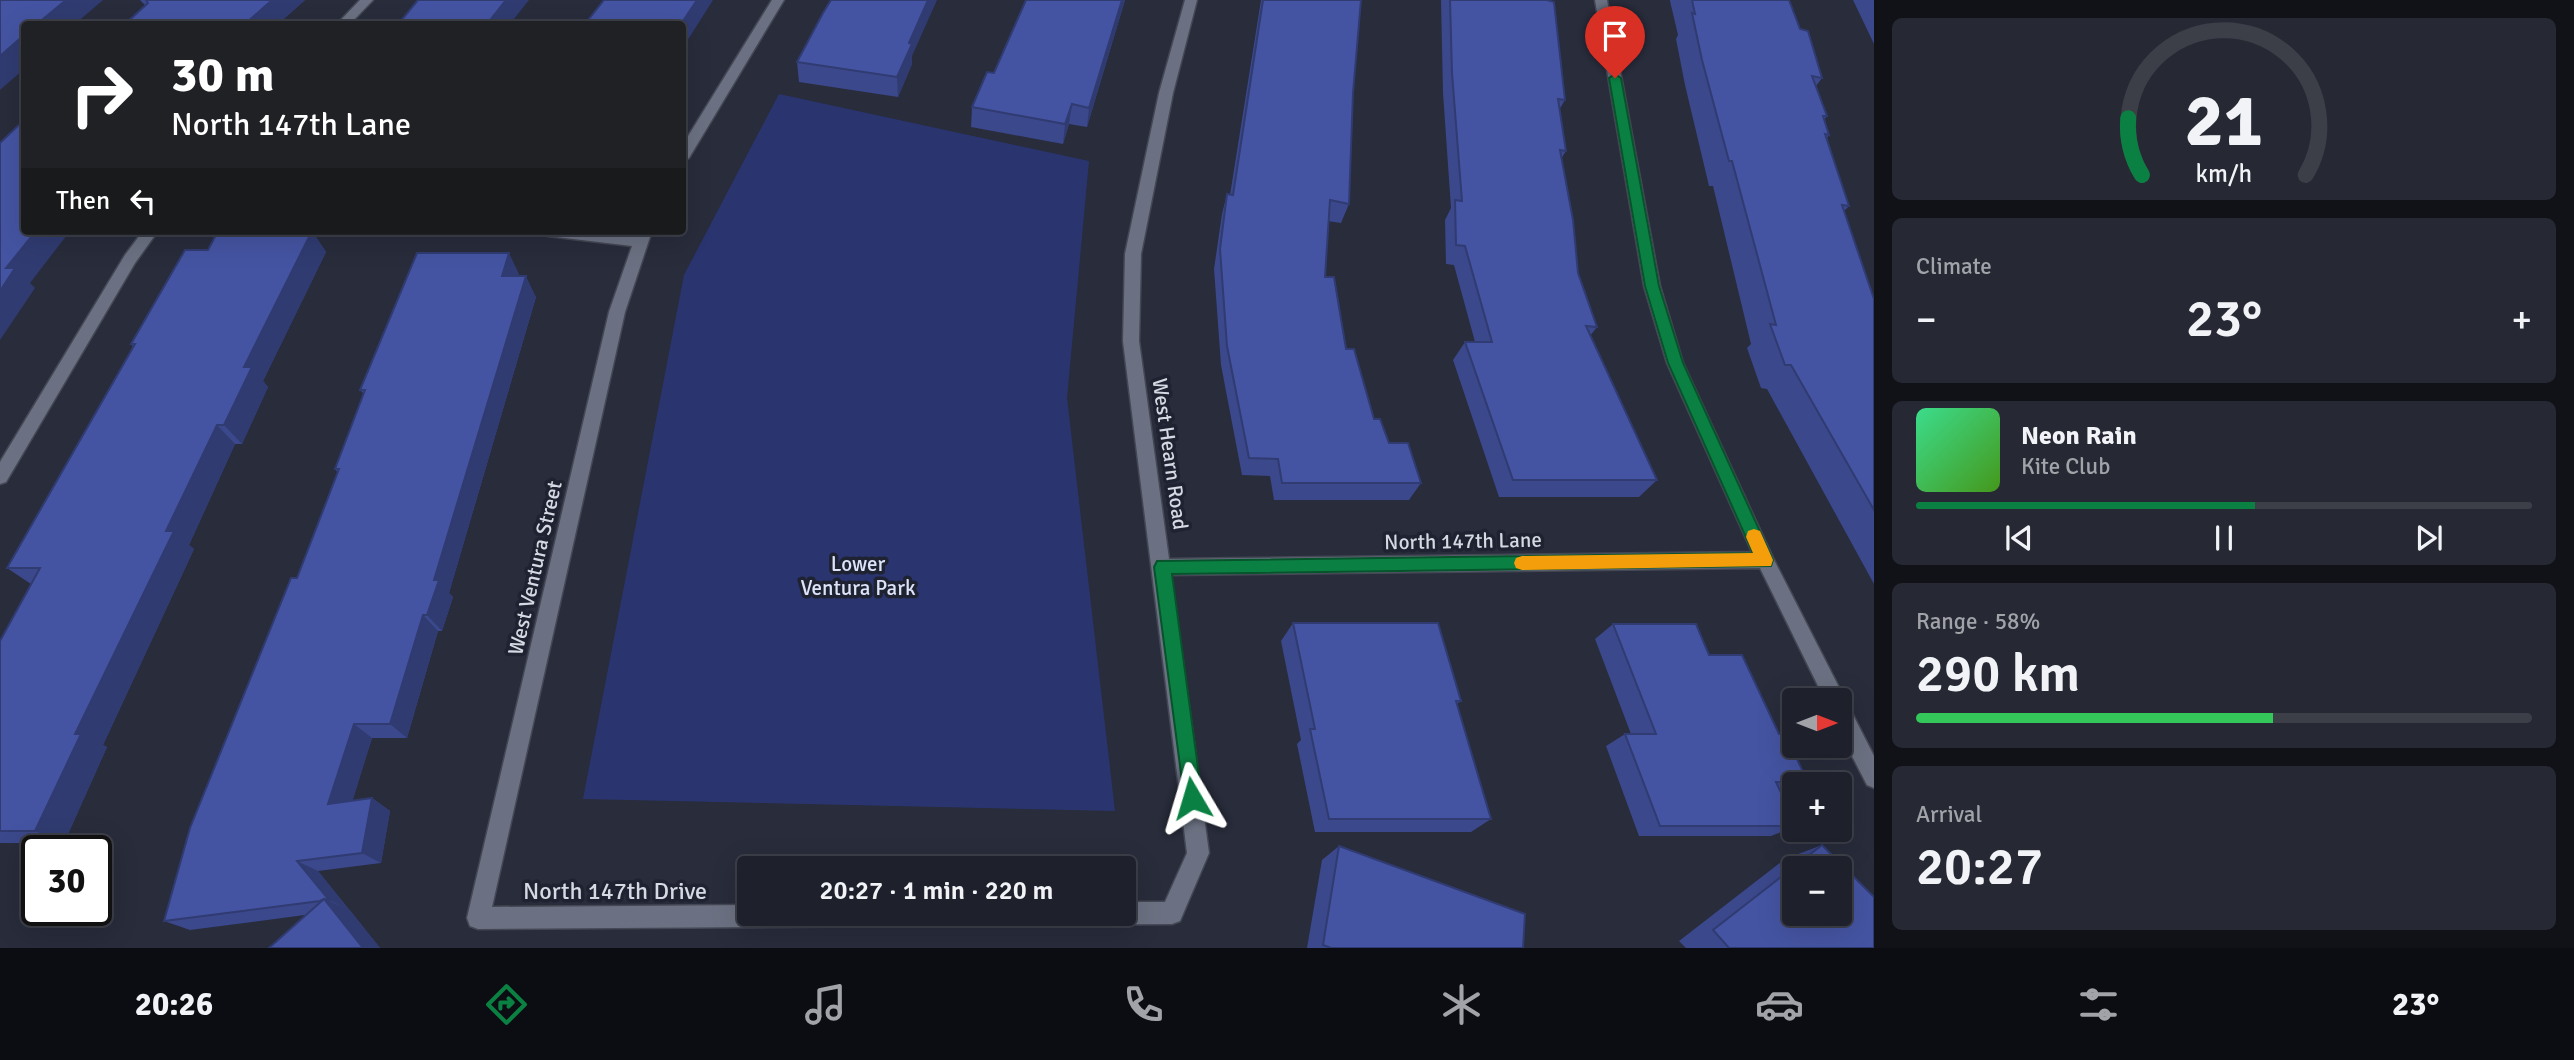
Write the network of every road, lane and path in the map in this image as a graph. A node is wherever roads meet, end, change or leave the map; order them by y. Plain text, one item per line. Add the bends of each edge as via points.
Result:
1 (367, 0) edge
2 (778, 0) edge
3 (1191, 0) edge
4 (1601, 0) edge
5 (346, 21) edge
6 (686, 151) edge
7 (149, 235) edge
8 (611, 235) edge
9 (642, 237) edge
10 (0, 477) edge
11 (1765, 560) junction
12 (1163, 567) junction
13 (1829, 688) edge
14 (1852, 735) edge
15 (1874, 778) edge
16 (1172, 913) joint
17 (478, 918) joint

1 - 5 street
2 - 6 street
3 - 12 street, West Hearn Road via 1166,93 1133,254 1131,341
4 - 11 street via 1652,286 1675,363
7 - 10 street
8 - 9 street
9 - 17 street, West Ventura Street via 618,312
11 - 12 street, North 147th Lane
11 - 13 street
12 - 16 street, West Hearn Road via 1198,853
14 - 15 street
16 - 17 street, North 147th Drive

